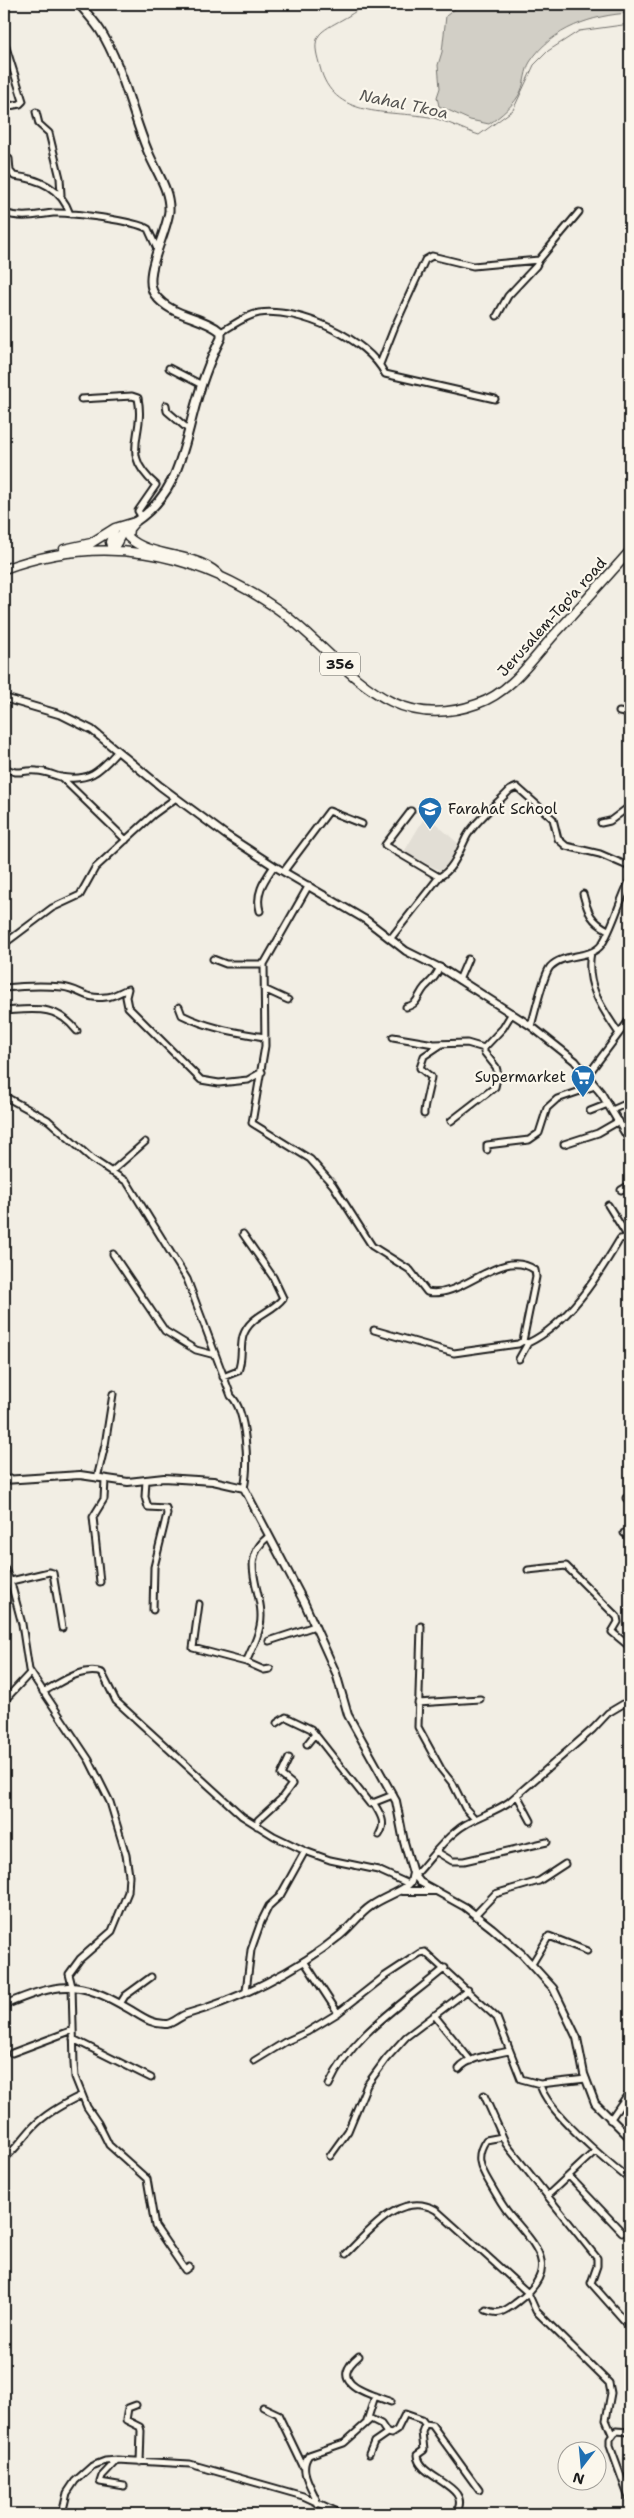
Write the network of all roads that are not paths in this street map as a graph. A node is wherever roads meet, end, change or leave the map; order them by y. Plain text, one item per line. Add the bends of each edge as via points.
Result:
1 (79, 4) edge
2 (4, 41) edge
3 (4, 107) edge
4 (36, 112) dead end
5 (9, 159) dead end
6 (61, 195) junction
7 (579, 212) dead end
8 (4, 213) edge
9 (70, 214) junction
10 (158, 251) junction
11 (539, 260) junction
12 (497, 316) dead end
13 (221, 332) junction
14 (380, 364) junction
15 (169, 368) dead end
16 (202, 385) junction
17 (81, 399) dead end
18 (495, 399) dead end
19 (166, 405) dead end
20 (189, 430) junction
21 (142, 517) junction
22 (134, 522) junction
23 (114, 528) junction
24 (112, 549) junction
25 (630, 550) edge
26 (36, 559) junction
27 (4, 569) edge
28 (223, 579) junction
29 (4, 698) edge
30 (619, 712) dead end
31 (630, 714) edge
32 (117, 752) junction
33 (4, 767) edge
34 (61, 777) junction
35 (176, 798) junction
36 (630, 806) edge
37 (411, 811) dead end
38 (601, 823) dead end
39 (362, 824) dead end
40 (126, 840) junction
41 (274, 866) junction
42 (630, 867) edge
43 (284, 871) junction
44 (439, 877) junction
45 (630, 880) edge
46 (309, 885) junction
47 (583, 894) dead end
48 (260, 911) dead end
49 (608, 930) junction
50 (391, 938) junction
51 (4, 944) edge
52 (592, 952) junction
53 (212, 959) dead end
54 (468, 959) dead end
55 (264, 964) junction
56 (440, 967) junction
57 (459, 980) junction
58 (4, 988) edge
59 (264, 989) junction
60 (288, 1000) dead end
61 (179, 1007) dead end
62 (406, 1007) dead end
63 (4, 1011) edge
64 (512, 1014) junction
65 (630, 1018) edge
66 (531, 1026) junction
67 (77, 1031) dead end
68 (618, 1032) junction
69 (264, 1037) junction
70 (393, 1037) dead end
71 (442, 1044) junction
72 (484, 1048) junction
73 (262, 1072) junction
74 (587, 1076) junction
75 (595, 1086) junction
76 (4, 1096) edge
77 (630, 1102) edge
78 (610, 1107) junction
79 (590, 1111) dead end
80 (424, 1114) dead end
81 (451, 1121) dead end
82 (619, 1121) junction
83 (630, 1125) edge
84 (623, 1129) junction
85 (630, 1141) edge
86 (146, 1142) dead end
87 (564, 1144) dead end
88 (487, 1150) dead end
89 (111, 1172) junction
90 (630, 1185) edge
91 (621, 1190) dead end
92 (608, 1205) dead end
93 (243, 1234) dead end
94 (629, 1237) edge
95 (113, 1254) dead end
96 (374, 1330) dead end
97 (525, 1342) junction
98 (215, 1356) junction
99 (519, 1359) dead end
100 (224, 1378) junction
101 (113, 1394) dead end
102 (96, 1478) junction
103 (4, 1480) edge
104 (105, 1480) junction
105 (146, 1480) junction
106 (244, 1488) junction
107 (624, 1533) dead end
108 (269, 1536) junction
109 (630, 1538) edge
110 (4, 1567) edge
111 (528, 1570) dead end
112 (10, 1581) junction
113 (100, 1582) dead end
114 (199, 1604) dead end
115 (153, 1610) dead end
116 (315, 1626) junction
117 (421, 1626) dead end
118 (62, 1628) dead end
119 (269, 1641) dead end
120 (630, 1647) edge
121 (246, 1662) junction
122 (270, 1669) dead end
123 (30, 1673) junction
124 (43, 1692) junction
125 (480, 1699) dead end
126 (630, 1700) edge
127 (4, 1701) edge
128 (418, 1703) junction
129 (278, 1723) dead end
130 (315, 1734) junction
131 (307, 1744) dead end
132 (289, 1758) dead end
133 (517, 1795) junction
134 (394, 1796) junction
135 (373, 1802) junction
136 (475, 1819) junction
137 (531, 1821) dead end
138 (257, 1826) junction
139 (379, 1835) dead end
140 (547, 1842) dead end
141 (305, 1851) junction
142 (437, 1852) junction
143 (565, 1864) dead end
144 (413, 1873) junction
145 (411, 1884) junction
146 (424, 1887) junction
147 (475, 1915) junction
148 (587, 1951) dead end
149 (304, 1961) junction
150 (532, 1964) junction
151 (445, 1968) junction
152 (151, 1977) dead end
153 (72, 1986) junction
154 (468, 1990) junction
155 (246, 1991) junction
156 (120, 2004) junction
157 (4, 2005) edge
158 (338, 2013) junction
159 (434, 2015) junction
160 (73, 2030) junction
161 (73, 2039) junction
162 (510, 2051) junction
163 (12, 2053) dead end
164 (254, 2061) dead end
165 (471, 2061) junction
166 (459, 2069) dead end
167 (150, 2078) dead end
168 (586, 2079) junction
169 (540, 2084) junction
170 (329, 2085) dead end
171 (630, 2091) edge
172 (82, 2095) junction
173 (484, 2095) dead end
174 (610, 2120) junction
175 (502, 2137) junction
176 (630, 2138) edge
177 (594, 2152) junction
178 (330, 2156) dead end
179 (4, 2159) edge
180 (568, 2176) junction
181 (630, 2180) edge
182 (548, 2195) junction
183 (622, 2232) dead end
184 (346, 2254) dead end
185 (190, 2267) dead end
186 (528, 2293) junction
187 (486, 2310) dead end
188 (630, 2327) edge
189 (359, 2356) dead end
190 (375, 2396) junction
191 (391, 2402) dead end
192 (136, 2405) dead end
193 (263, 2407) dead end
194 (367, 2421) junction
195 (425, 2424) junction
196 (630, 2432) edge
197 (387, 2433) junction
198 (612, 2434) junction
199 (369, 2454) dead end
200 (118, 2460) junction
201 (140, 2462) junction
202 (304, 2466) junction
203 (124, 2486) dead end
204 (479, 2490) dead end
205 (630, 2501) edge
206 (318, 2504) junction
207 (62, 2514) edge
208 (342, 2514) edge
209 (455, 2514) edge

1 - 10 main road via 109,47 168,197 166,226
2 - 3 street via 23,101
4 - 6 street via 39,124 49,133
5 - 6 street via 14,176 32,178
6 - 9 street
7 - 11 street
8 - 9 street via 39,217 53,213
9 - 10 street via 143,226 148,229
10 - 13 main road via 151,286 156,296 180,313
11 - 12 street via 508,296
11 - 14 street via 473,266 432,256 425,260
13 - 14 street via 246,316 270,312 339,331
13 - 16 main road
14 - 18 street via 385,374
15 - 16 street
16 - 20 main road
17 - 21 street via 138,398 136,464 156,485 138,511
19 - 20 street via 167,411
20 - 21 main road via 184,454 166,491
21 - 22 main road
22 - 23 main road
22 - 24 main road via 122,530
22 - 28 main road via 128,537 135,544 216,570
23 - 24 main road via 110,542
23 - 26 main road via 92,543 44,553
24 - 26 main road, Jerusalem-Tqo'a road / 356
24 - 28 main road, Jerusalem-Tqo'a road / 356 via 170,558
25 - 28 main road, Jerusalem-Tqo'a road / 356 via 506,688 477,704 423,712 401,708 379,697 277,609
26 - 27 main road, Jerusalem-Tqo'a road / 356
29 - 32 street via 79,723
30 - 31 street
32 - 34 street via 90,777
32 - 35 street
33 - 34 street via 16,774 37,770
34 - 40 street
35 - 40 street
35 - 41 street
36 - 38 street via 610,821
37 - 44 street via 385,845
39 - 43 street via 329,811
40 - 51 street via 95,868 80,895 52,908
41 - 43 street
41 - 48 street via 263,882 257,900
42 - 44 street via 600,854 566,846 558,838 553,820 517,787 510,790 468,834 451,866
43 - 46 street
44 - 50 street
45 - 49 street
46 - 50 street
46 - 55 street
47 - 49 street via 588,916
49 - 52 street via 602,944
50 - 56 street via 406,951
52 - 66 street via 566,957 551,966
52 - 68 street via 588,967 592,989
53 - 55 street via 226,964
54 - 57 street
55 - 59 street
56 - 57 street
56 - 62 street via 436,979 426,987 419,1000
57 - 64 street
58 - 73 street via 63,987 86,997 99,998 128,989 128,1007 201,1080 219,1083 248,1080
59 - 60 street
59 - 69 street
61 - 69 street via 182,1014 201,1024
63 - 67 street via 49,1010 64,1017
64 - 66 street
64 - 72 street
65 - 68 street
66 - 74 street via 564,1051
68 - 74 street
69 - 73 street via 266,1046
70 - 71 street
71 - 72 street via 467,1043
71 - 80 street via 424,1056 420,1068 431,1077
72 - 81 street via 498,1074 495,1087
73 - 97 street via 252,1123 310,1159 333,1185 372,1246 410,1270 427,1292 455,1287 506,1265 518,1263 535,1270
74 - 75 street
75 - 78 street
75 - 88 street via 557,1099 547,1108 540,1133 528,1140 487,1145
76 - 89 street via 48,1120
77 - 78 street
78 - 79 street
78 - 82 street
82 - 84 street
82 - 87 street via 598,1133
83 - 84 street
84 - 85 street
86 - 89 street
89 - 98 street via 127,1182 173,1254 187,1279
90 - 91 street
92 - 94 street
93 - 100 street via 284,1298 260,1314 248,1327 243,1336 238,1372
94 - 97 street via 620,1238 600,1274 554,1326
95 - 98 street via 165,1331 196,1350
96 - 97 street via 454,1353
97 - 99 street
98 - 100 street
100 - 106 street via 240,1408 246,1459
101 - 102 street
102 - 103 street via 62,1475
102 - 104 street
104 - 105 street
104 - 113 street via 104,1499 93,1517
105 - 106 street via 213,1480
105 - 115 street via 148,1507 166,1508 167,1514 154,1566
106 - 108 street
107 - 109 street
108 - 116 street
108 - 121 street via 261,1542 252,1566 261,1611 260,1626
110 - 112 street
111 - 120 street via 566,1566 617,1617 618,1622 612,1632
112 - 118 street via 53,1573
112 - 123 street via 22,1624
114 - 121 street via 193,1648
116 - 119 street
116 - 134 street via 336,1673 348,1715
117 - 128 street
121 - 122 street via 264,1670
123 - 124 street
123 - 127 street
124 - 138 street via 78,1674 102,1673 116,1701
124 - 153 street via 89,1760 110,1802 129,1875 128,1892 112,1931 69,1974
125 - 128 street
126 - 133 street via 608,1713
128 - 136 street via 418,1727 465,1808
129 - 130 street via 286,1717
130 - 131 street
130 - 135 street via 370,1804
132 - 138 street via 280,1775 292,1784 258,1820
133 - 136 street via 495,1812
133 - 137 street
134 - 135 street
134 - 144 street
135 - 139 street via 382,1816 383,1828
136 - 142 street via 455,1831
138 - 141 street
140 - 142 street via 464,1861 452,1861
141 - 145 street via 378,1870
141 - 155 street via 261,1922 251,1950
142 - 144 street via 418,1872
143 - 147 street via 539,1881 495,1894
144 - 145 street
145 - 146 street
145 - 146 street
145 - 149 street via 368,1908 357,1922
146 - 147 street via 438,1891
147 - 150 street
148 - 150 street via 549,1936
149 - 155 street
149 - 158 street
150 - 168 street via 562,2003 577,2038
151 - 154 street
151 - 158 street via 426,1952 420,1953
151 - 170 street via 377,2024 336,2069
152 - 156 street via 125,1996
153 - 156 street via 86,1988
153 - 157 street via 30,1995
153 - 160 street
154 - 159 street
154 - 162 street via 497,2018
155 - 156 street via 169,2024 151,2022
158 - 164 street
159 - 165 street
159 - 178 street via 386,2058 367,2085 348,2131
160 - 161 street
160 - 163 street
161 - 167 street
161 - 172 street via 75,2077
162 - 165 street
162 - 169 street via 521,2079
165 - 166 street
168 - 169 street
168 - 174 street via 595,2103
169 - 177 street via 559,2113
171 - 174 street
172 - 179 street via 52,2112
172 - 185 street via 109,2145 147,2179 154,2226 185,2270
173 - 175 street
174 - 176 street
175 - 182 street
175 - 186 street via 486,2140 479,2157 481,2168 506,2209 540,2251 541,2271
177 - 180 street
177 - 181 street
180 - 182 street
180 - 183 street
182 - 188 street via 597,2258 598,2266 591,2283 595,2290
184 - 186 street via 387,2214 408,2206 427,2205
186 - 187 street via 502,2313
186 - 198 street via 536,2311 612,2386 606,2420
189 - 190 street via 347,2369 347,2378 356,2389
190 - 191 street
190 - 194 street
192 - 201 street via 128,2408 126,2420 140,2428
193 - 202 street via 278,2414
194 - 197 street via 376,2420
194 - 202 street via 344,2443 309,2456
195 - 197 street via 406,2414 394,2433
195 - 204 street via 432,2425
195 - 209 street via 422,2432 424,2450 418,2455 418,2460 422,2468 442,2480 460,2499
196 - 198 street via 616,2431
197 - 199 street via 374,2442
198 - 205 street via 610,2446
200 - 201 street
200 - 203 street via 100,2482
200 - 207 street via 105,2460 92,2466 75,2481 67,2493
201 - 206 street via 190,2464 303,2496
202 - 206 street
206 - 208 street

